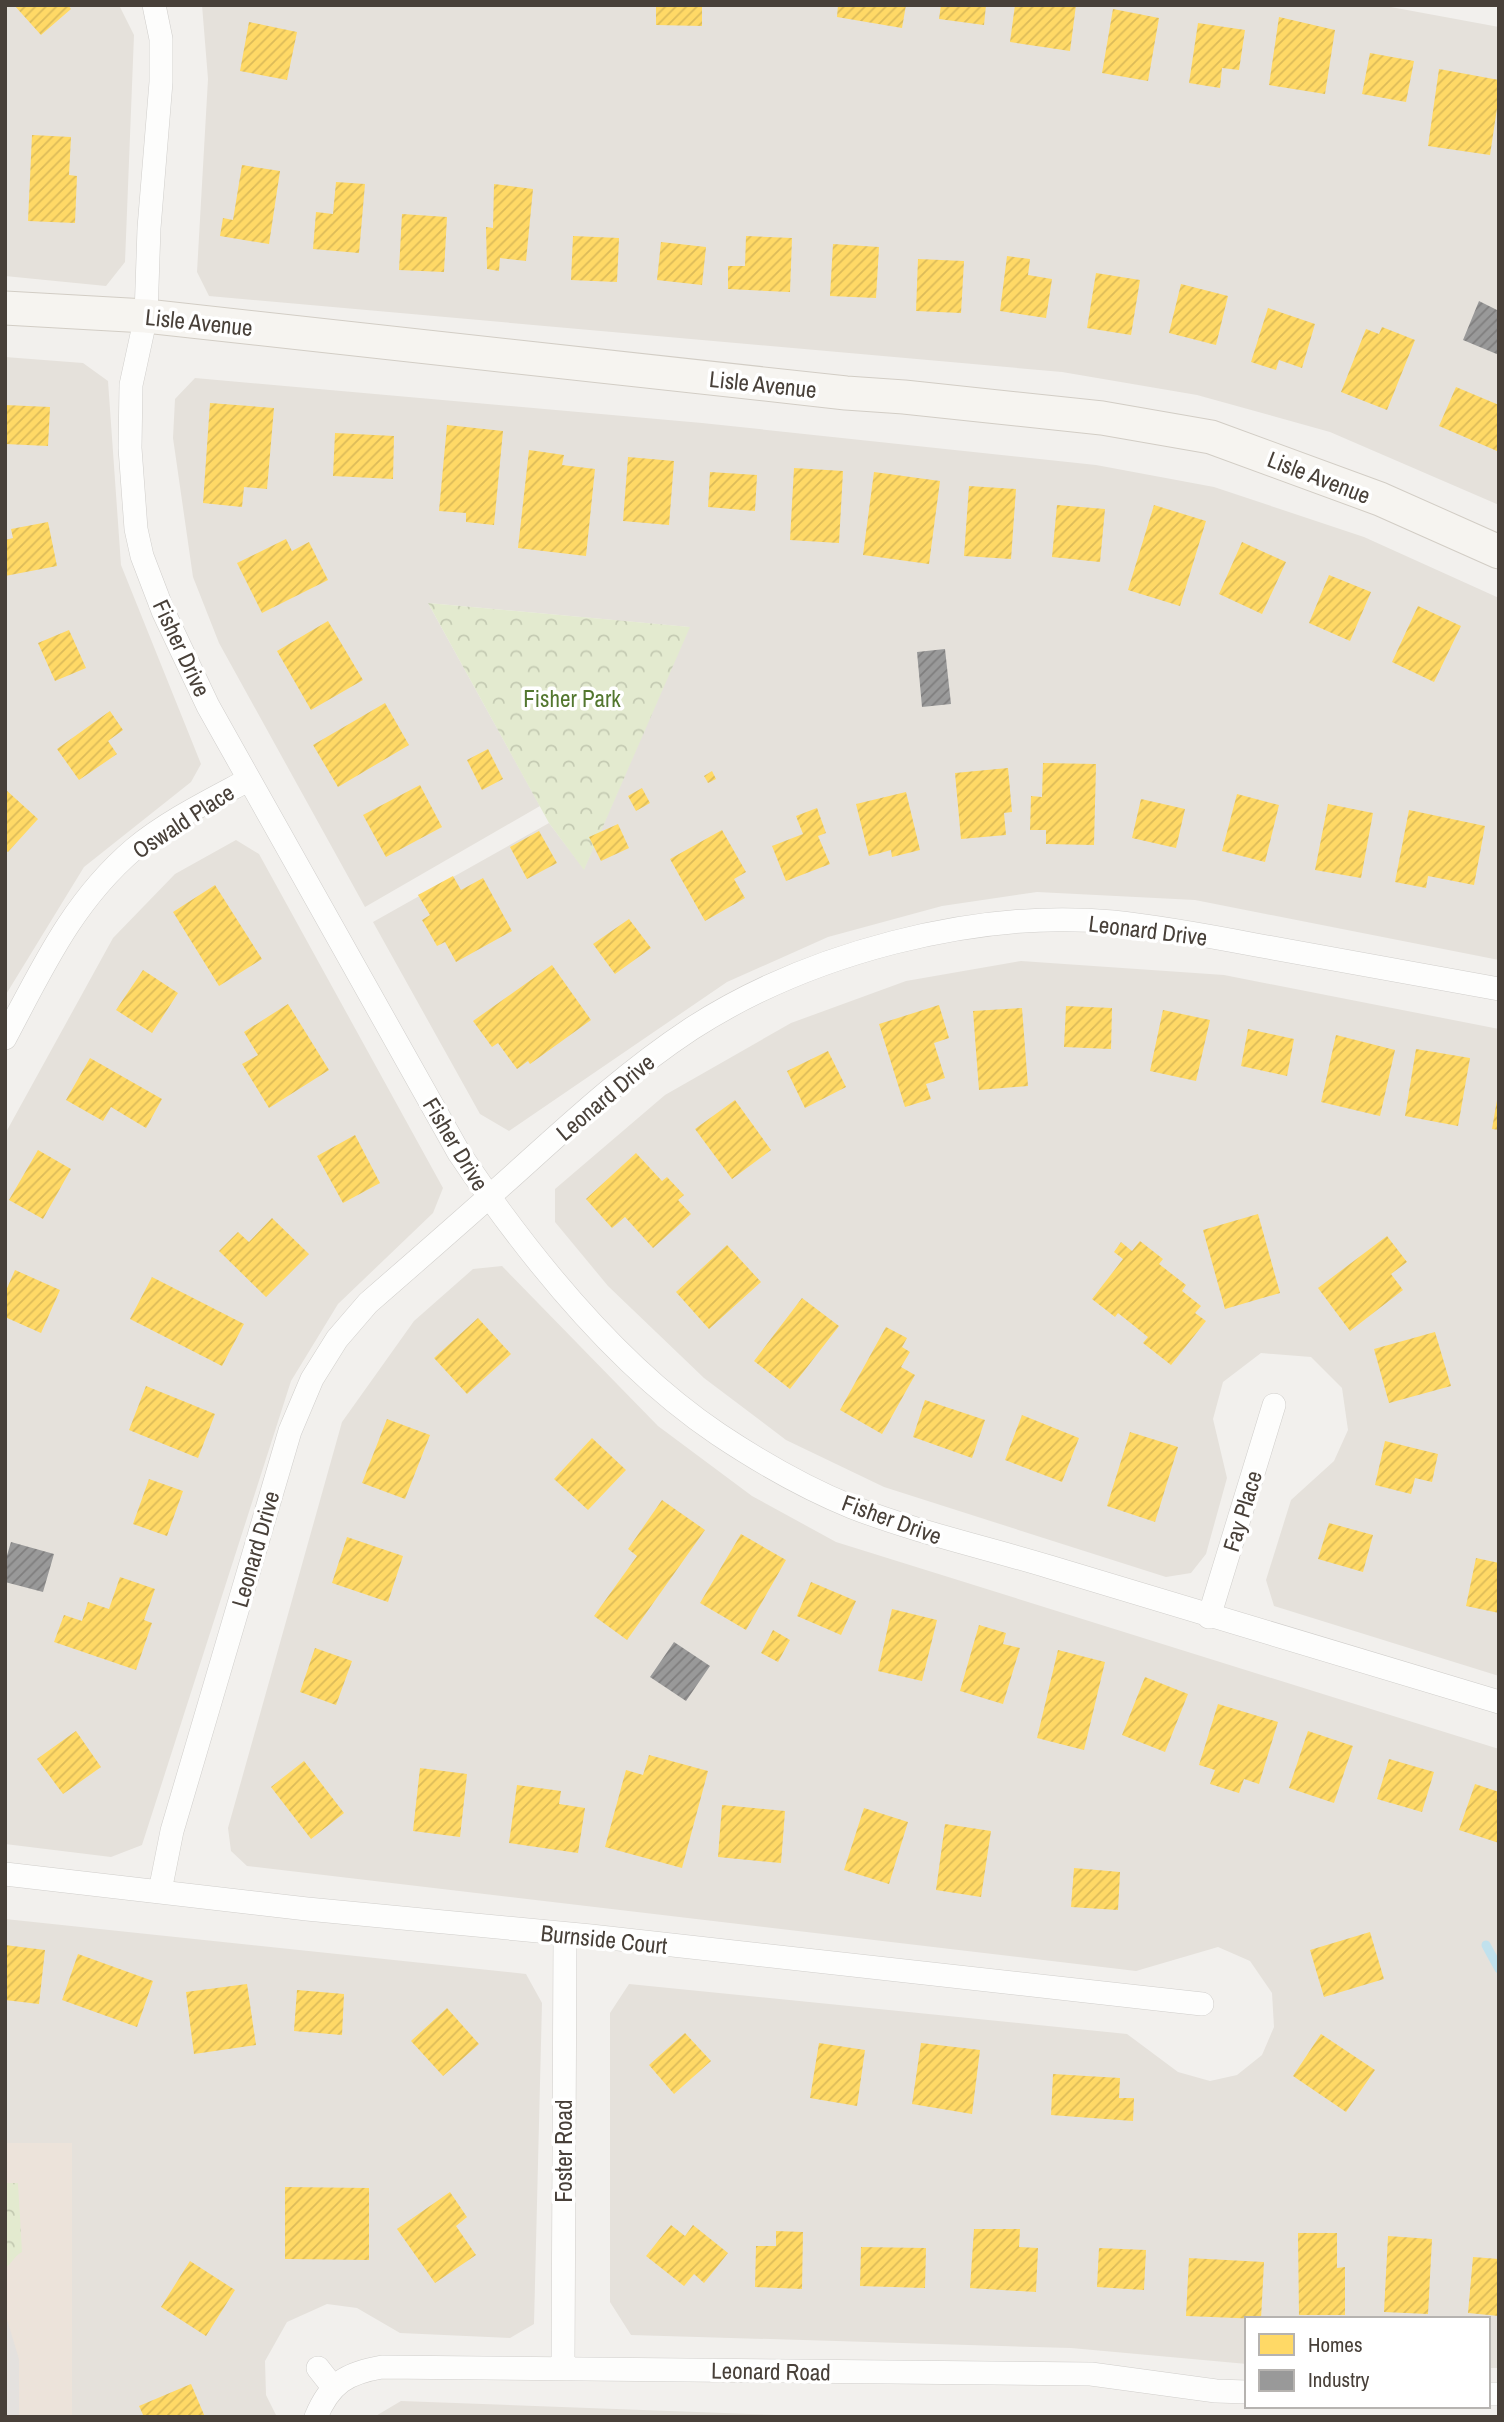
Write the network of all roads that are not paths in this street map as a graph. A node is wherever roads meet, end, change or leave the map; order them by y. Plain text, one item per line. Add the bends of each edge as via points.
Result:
1 (154, 5) edge
2 (5, 308) edge
3 (146, 316) junction
4 (1499, 552) edge
5 (248, 780) junction
6 (1499, 989) edge
7 (5, 1038) edge
8 (488, 1197) junction
9 (1274, 1405) dead end
10 (1209, 1617) junction
11 (1499, 1702) edge
12 (5, 1874) edge
13 (160, 1891) junction
14 (565, 1935) junction
15 (1202, 2004) dead end
16 (318, 2368) dead end
17 (564, 2368) junction
18 (334, 2387) junction
19 (1245, 2392) edge
20 (316, 2417) edge

1 - 3 street, Fisher Drive via 161,39 160,82
2 - 3 street, Lisle Avenue
3 - 4 street, Lisle Avenue via 1102,418 1211,437 1359,491
3 - 5 street, Fisher Drive via 131,385 136,529 163,611
5 - 7 street, Oswald Place via 166,826 96,885 63,929
5 - 8 street, Fisher Drive
6 - 8 street, Leonard Drive via 1110,922 996,924 945,932 824,964 692,1028 618,1081
8 - 10 street, Fisher Drive via 539,1261 638,1369 716,1432 782,1473 851,1506 934,1535
8 - 13 street, Leonard Drive via 368,1303 337,1339 312,1379 286,1445 172,1831
9 - 10 street, Fay Place
10 - 11 street, Fisher Drive
12 - 13 street, Burnside Court
13 - 14 street, Burnside Court
14 - 15 street, Burnside Court
14 - 17 street, Foster Road
16 - 18 street
17 - 18 street, Leonard Road via 382,2367 360,2371
17 - 19 street, Leonard Road via 1091,2374
18 - 20 street, Leonard Road

